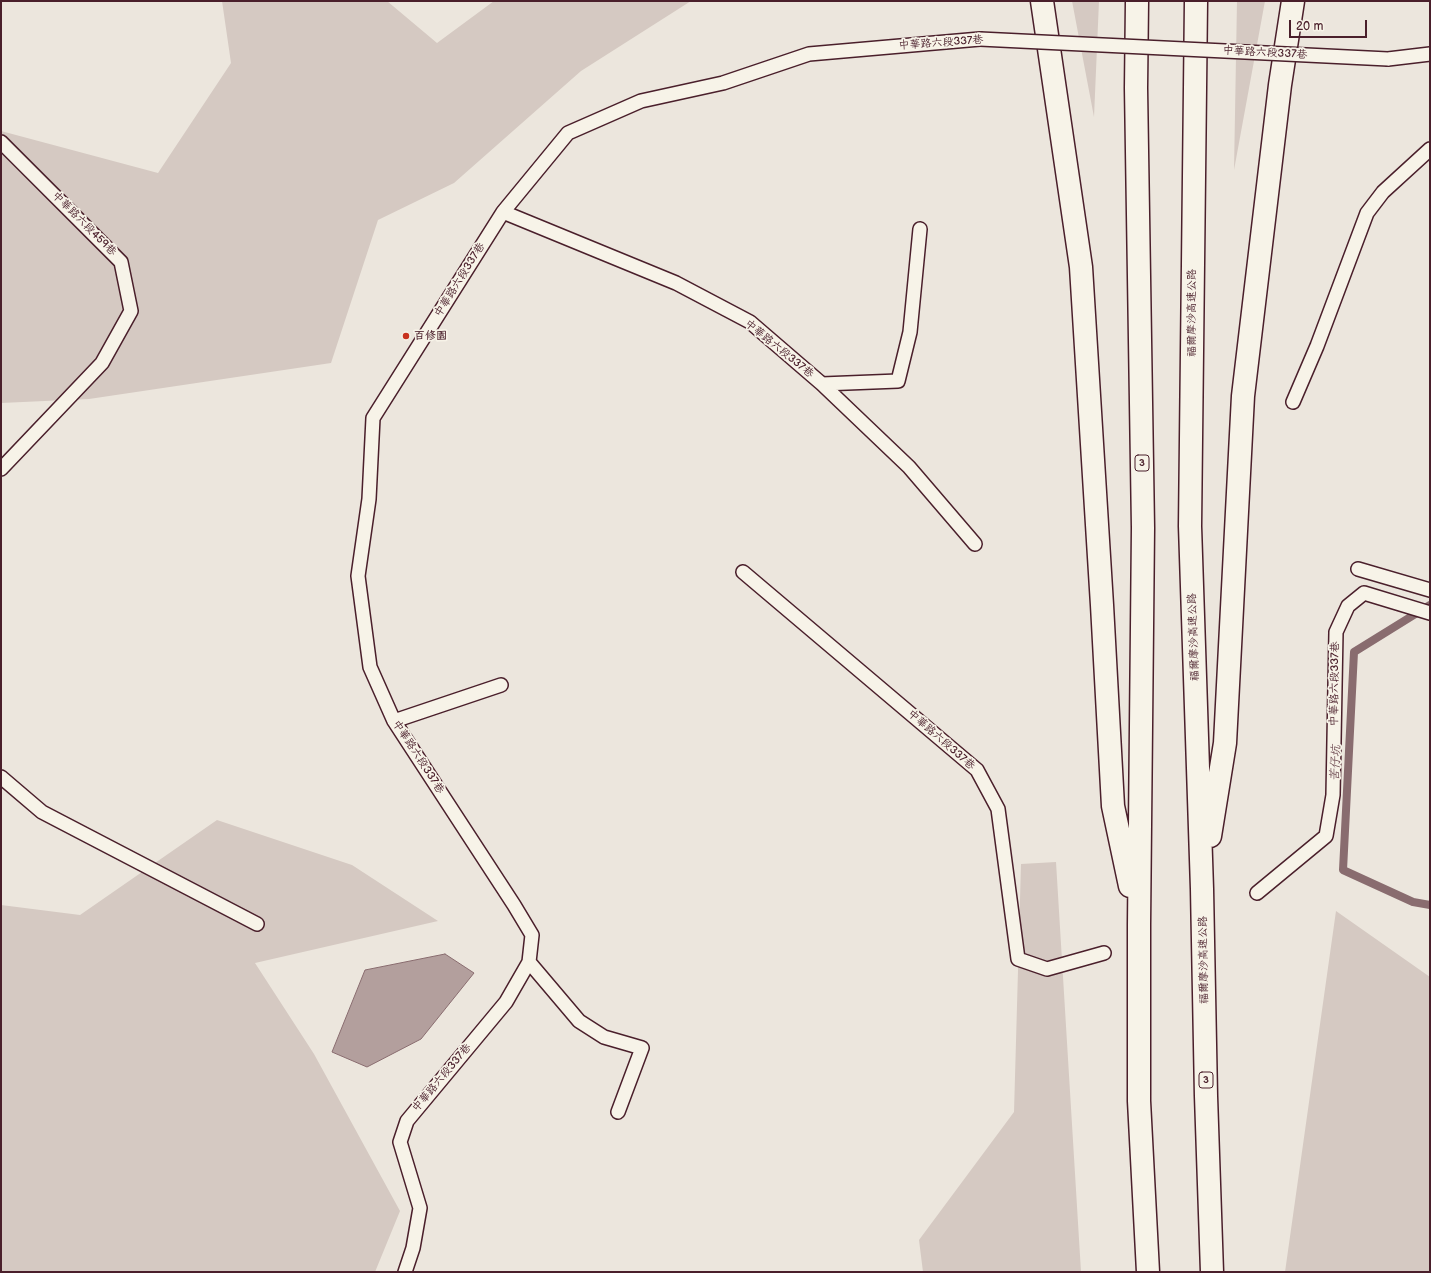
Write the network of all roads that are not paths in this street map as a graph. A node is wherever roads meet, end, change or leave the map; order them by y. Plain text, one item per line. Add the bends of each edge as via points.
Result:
1 (1042, 1) edge
2 (1137, 1) edge
3 (1196, 1) edge
4 (1293, 1) edge
5 (1430, 54) edge
6 (1, 142) edge
7 (1430, 149) edge
8 (503, 212) junction
9 (920, 229) dead end
10 (822, 384) junction
11 (1294, 402) dead end
12 (1, 469) edge
13 (975, 544) dead end
14 (1358, 569) dead end
15 (743, 572) dead end
16 (1430, 590) edge
17 (1430, 613) edge
18 (501, 685) dead end
19 (394, 721) junction
20 (1, 777) edge
21 (1202, 889) junction
22 (1257, 893) dead end
23 (257, 924) dead end
24 (1139, 924) junction
25 (1104, 954) dead end
26 (529, 962) junction
27 (618, 1112) dead end
28 (405, 1272) edge
29 (1148, 1272) edge
30 (1212, 1272) edge

1 - 24 highway via 1081,267 1113,806
2 - 24 highway, 3 via 1143,528
3 - 21 highway, 福爾摩沙高速公路 / 3 via 1190,526
4 - 21 highway via 1279,93 1243,396 1225,743
5 - 8 lane, 中華路六段337巷, bridge via 1388,59 980,39 809,54 723,83 641,101 568,133
6 - 12 lane, 中華路六段459巷 via 121,262 131,311 102,363
7 - 11 lane via 1383,192 1367,213
8 - 10 lane, 中華路六段337巷 via 676,283 750,322
8 - 19 lane, 中華路六段337巷 via 373,418 369,499 358,576 370,667
9 - 10 lane, 中華路六段337巷 via 910,332 898,381
10 - 13 lane via 909,466
14 - 16 lane
15 - 25 lane, 中華路六段337巷 via 977,770 998,809 1018,959 1047,968
17 - 22 lane, 中華路六段337巷 via 1364,593 1348,606 1336,632 1333,795 1326,836
18 - 19 lane
19 - 26 lane, 中華路六段337巷 via 532,935
20 - 23 lane via 42,812
21 - 30 highway, 福爾摩沙高速公路 / 3
24 - 29 highway, 3 via 1139,1101
26 - 27 lane via 579,1020 604,1037 642,1048
26 - 28 lane, 中華路六段337巷 via 506,1002 406,1121 400,1142 420,1208 413,1248

